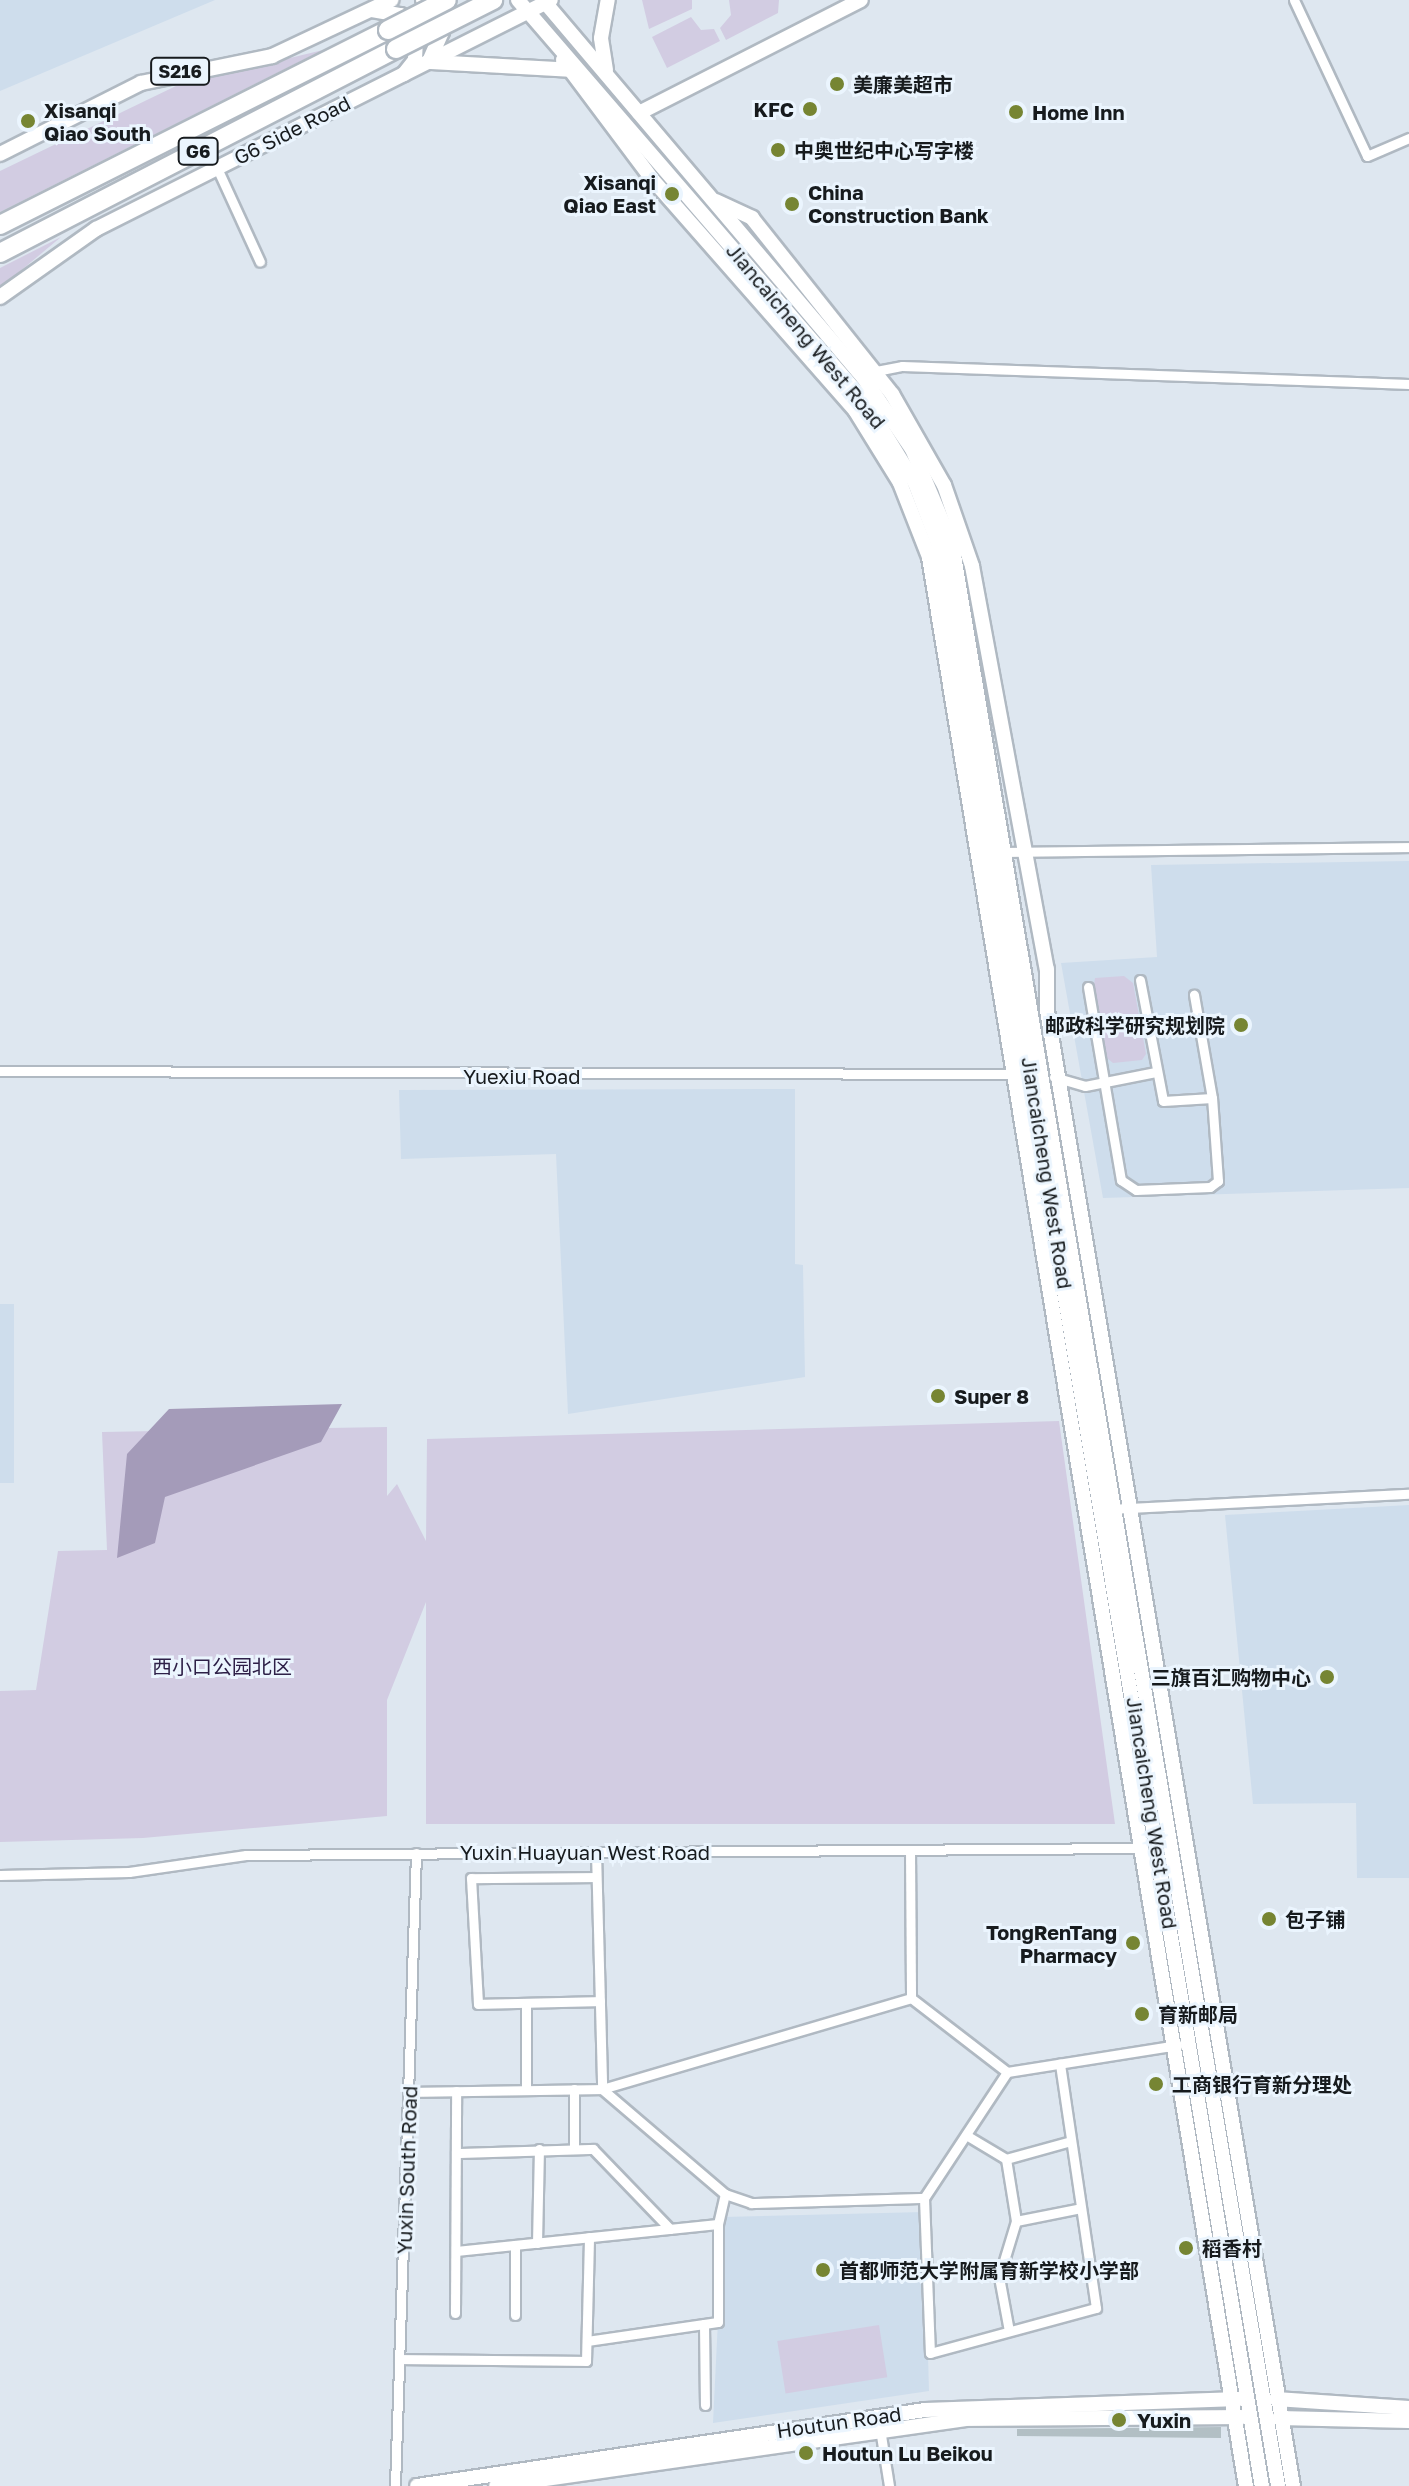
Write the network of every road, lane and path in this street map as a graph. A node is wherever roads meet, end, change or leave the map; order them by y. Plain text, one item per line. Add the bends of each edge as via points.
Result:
1 (391, 0) edge
2 (423, 0) edge
3 (447, 0) edge
4 (493, 0) edge
5 (608, 0) edge
6 (861, 0) edge
7 (1294, 0) edge
8 (546, 1) edge
9 (523, 6) edge
10 (367, 12) junction
11 (423, 64) junction
12 (569, 71) junction
13 (403, 74) junction
14 (613, 82) junction
15 (639, 113) junction
16 (1409, 138) edge
17 (0, 154) edge
18 (217, 168) junction
19 (0, 225) edge
20 (0, 253) edge
21 (260, 262) dead end
22 (0, 297) edge
23 (864, 378) junction
24 (1409, 384) edge
25 (1409, 847) edge
26 (1014, 852) junction
27 (1140, 980) dead end
28 (1088, 987) dead end
29 (1194, 995) dead end
30 (0, 1071) edge
31 (1156, 1072) junction
32 (1038, 1075) junction
33 (1106, 1082) junction
34 (1212, 1098) junction
35 (1076, 1353) junction
36 (1073, 1413) junction
37 (1409, 1494) edge
38 (1116, 1508) junction
39 (1158, 1846) junction
40 (910, 1850) junction
41 (596, 1852) junction
42 (416, 1853) junction
43 (0, 1875) edge
44 (596, 1877) junction
45 (911, 1998) junction
46 (600, 2001) junction
47 (526, 2003) junction
48 (1183, 2044) junction
49 (1060, 2064) junction
50 (1007, 2072) junction
51 (574, 2089) junction
52 (602, 2089) junction
53 (526, 2090) junction
54 (456, 2091) junction
55 (410, 2092) junction
56 (966, 2135) junction
57 (1071, 2141) junction
58 (574, 2148) junction
59 (539, 2149) junction
60 (456, 2153) junction
61 (1006, 2159) junction
62 (725, 2194) junction
63 (924, 2198) junction
64 (1081, 2208) junction
65 (1016, 2221) junction
66 (718, 2224) junction
67 (670, 2229) junction
68 (589, 2237) junction
69 (537, 2243) junction
70 (515, 2245) junction
71 (456, 2251) junction
72 (455, 2313) dead end
73 (515, 2315) dead end
74 (704, 2324) junction
75 (1009, 2331) junction
76 (587, 2341) junction
77 (399, 2359) junction
78 (1232, 2399) junction
79 (1248, 2399) junction
80 (1264, 2399) junction
81 (1282, 2399) junction
82 (705, 2405) dead end
83 (1409, 2408) edge
84 (1235, 2417) junction
85 (1260, 2418) junction
86 (1285, 2418) junction
87 (1409, 2421) edge
88 (880, 2429) junction
89 (395, 2486) edge
90 (417, 2486) edge
91 (496, 2486) edge
92 (889, 2486) edge
93 (1246, 2486) edge
94 (1262, 2486) edge
95 (1278, 2486) edge
96 (1293, 2486) edge

1 - 10 main road, S216
2 - 11 main road via 442,32
3 - 19 highway, G6, bridge
4 - 20 highway, G6, bridge
5 - 14 main road via 602,52
6 - 15 main road
7 - 16 street via 1367,156
8 - 9 main road, G6 Side Road
8 - 14 main road, Jiancaicheng West Road
9 - 11 main road, G6 Side Road
9 - 12 main road, Jiancaicheng West Road via 555,42
10 - 13 main road via 387,9 406,20 418,49
10 - 17 main road, S216 via 272,56 141,83
11 - 12 main road via 458,60
11 - 13 main road, G6 Side Road
12 - 23 main road, Jiancaicheng West Road
12 - 32 main road, Jiancaicheng West Road via 652,179 843,394 908,502 940,607
13 - 18 main road, G6 Side Road
14 - 15 main road, Jiancaicheng West Road
15 - 23 main road, Jiancaicheng West Road
18 - 21 street
18 - 22 main road, G6 Side Road via 76,240
23 - 24 street
23 - 26 main road, Jiancaicheng West Road via 912,449 952,544
23 - 32 main road, Jiancaicheng West Road via 915,483 945,565
25 - 26 street
26 - 32 main road, Jiancaicheng West Road
27 - 31 street
28 - 33 street
29 - 34 street
30 - 32 street, Yuexiu Road
31 - 33 street, Yuexiu Road
31 - 34 street via 1163,1101
32 - 33 street, Yuexiu Road via 1085,1086
32 - 35 main road, Jiancaicheng West Road
32 - 36 main road, Jiancaicheng West Road via 1024,1153
32 - 38 main road, Jiancaicheng West Road
33 - 34 street via 1127,1189 1210,1187 1218,1181
35 - 36 main road
35 - 38 main road, Jiancaicheng West Road
36 - 39 main road, Jiancaicheng West Road
37 - 38 street
38 - 39 main road, Jiancaicheng West Road
38 - 81 main road, Jiancaicheng West Road
39 - 40 street, Yuxin Huayuan West Road
39 - 48 main road, Jiancaicheng West Road
39 - 80 main road, Jiancaicheng West Road
40 - 41 street, Yuxin Huayuan West Road
40 - 45 street
41 - 42 street, Yuxin Huayuan West Road
41 - 44 street
42 - 43 street, Yuxin Huayuan West Road via 227,1855 149,1871
42 - 55 street, Yuxin South Road
44 - 46 street
44 - 47 street via 471,1878 478,2004
45 - 50 street
45 - 52 street
46 - 47 street
46 - 52 street
47 - 53 street
48 - 49 street
48 - 78 main road, Jiancaicheng West Road via 1203,2251
48 - 79 main road, Jiancaicheng West Road
49 - 50 street
49 - 57 street
50 - 56 street
51 - 52 street
51 - 53 street
51 - 58 street
52 - 62 street
53 - 54 street
54 - 55 street
54 - 60 street
55 - 77 street, Yuxin South Road
56 - 61 street
56 - 63 street
57 - 61 street
57 - 64 street
58 - 59 street
58 - 67 street via 593,2149
59 - 60 street
59 - 69 street
60 - 71 street
61 - 65 street
62 - 63 street via 751,2203
62 - 66 street
63 - 75 street via 930,2353
64 - 65 street
64 - 75 street via 1096,2308
65 - 75 street via 999,2277
66 - 67 street
66 - 74 street via 718,2322
67 - 68 street
68 - 69 street
68 - 76 street
69 - 70 street
70 - 71 street
70 - 73 street
71 - 72 street
74 - 76 street
74 - 82 street
76 - 77 street via 586,2361
77 - 89 street, Yuxin South Road
78 - 79 main road, Houtun Road
78 - 84 main road, Jiancaicheng West Road
78 - 90 main road, Houtun Road via 925,2410
79 - 80 main road, Houtun Road
79 - 85 main road, Jiancaicheng West Road
80 - 81 main road, Houtun Road
80 - 85 main road, Jiancaicheng West Road
81 - 83 main road, Houtun Road
81 - 86 main road, Jiancaicheng West Road
84 - 85 main road, Houtun Road
84 - 88 main road, Houtun Road via 992,2417
84 - 93 main road, Jiancaicheng West Road
85 - 86 main road, Houtun Road
85 - 94 main road, Jiancaicheng West Road
85 - 95 main road, Jiancaicheng West Road
86 - 87 main road, Houtun Road
86 - 96 main road, Jiancaicheng West Road
88 - 91 main road, Houtun Road
88 - 92 street

